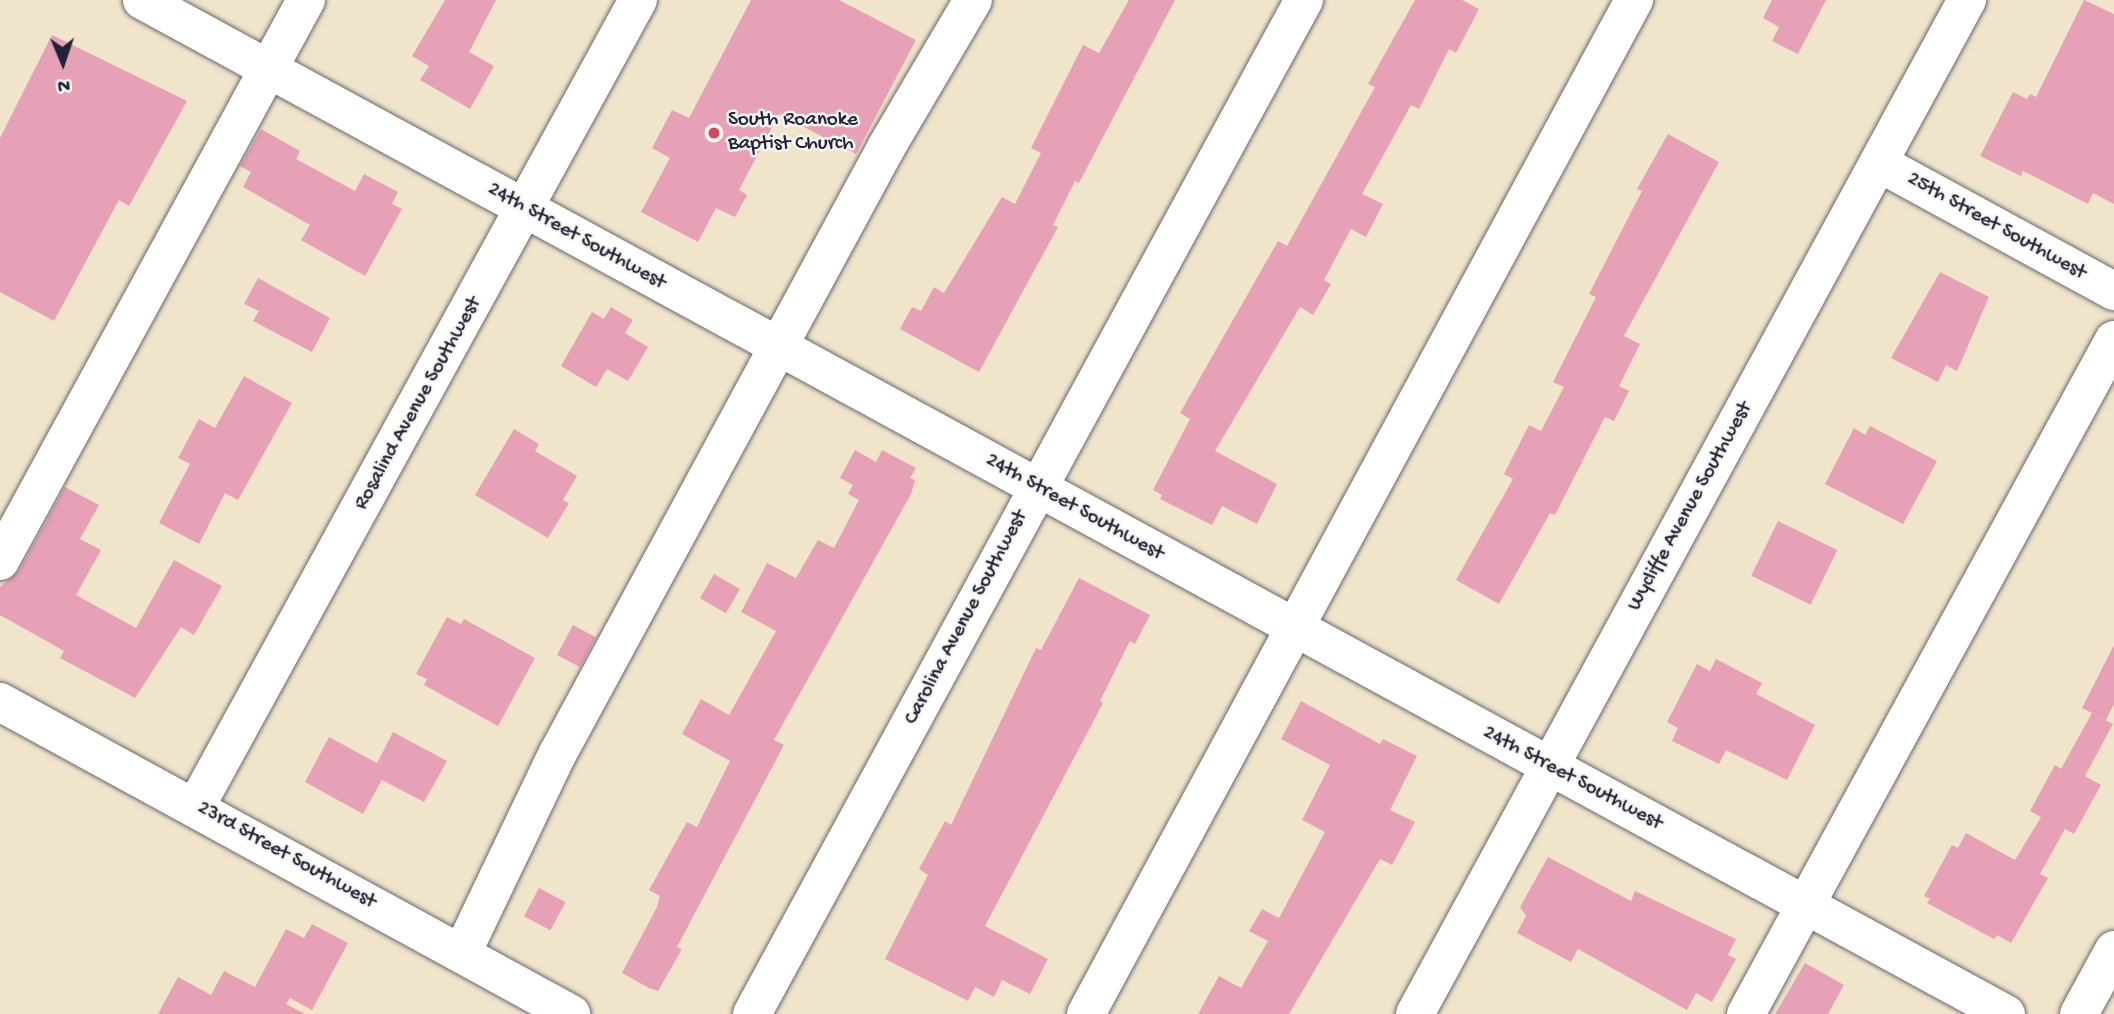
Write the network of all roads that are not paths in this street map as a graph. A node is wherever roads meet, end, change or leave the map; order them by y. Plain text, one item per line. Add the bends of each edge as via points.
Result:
1 (142, 0) edge
2 (306, 0) edge
3 (639, 0) edge
4 (973, 0) edge
5 (1304, 0) edge
6 (1634, 0) edge
7 (1967, 0) edge
8 (268, 68) junction
9 (1879, 163) junction
10 (525, 209) junction
11 (2114, 291) edge
12 (2114, 340) edge
13 (779, 348) junction
14 (1038, 487) junction
15 (0, 561) edge
16 (1292, 628) junction
17 (0, 702) edge
18 (1550, 767) junction
19 (196, 806) junction
20 (1807, 905) junction
21 (2114, 950) edge
22 (462, 953) junction
23 (571, 1014) edge
24 (752, 1014) edge
25 (1086, 1014) edge
26 (1415, 1014) edge
27 (1746, 1014) edge
28 (2006, 1014) edge
29 (2079, 1014) edge

1 - 8 street, 24th Street Southwest
2 - 8 street
3 - 10 street, Rosalind Avenue Southwest
4 - 13 street
5 - 14 street, Carolina Avenue Southwest
6 - 16 street
7 - 9 street, Wycliffe Avenue Southwest
8 - 10 street, 24th Street Southwest
8 - 15 street
9 - 11 street, 25th Street Southwest
9 - 18 street, Wycliffe Avenue Southwest
10 - 13 street, 24th Street Southwest
10 - 19 street, Rosalind Avenue Southwest
12 - 20 street
13 - 14 street, 24th Street Southwest
13 - 22 street via 558,753
14 - 16 street, 24th Street Southwest
14 - 24 street, Carolina Avenue Southwest
16 - 18 street, 24th Street Southwest
16 - 25 street
17 - 19 street, 23rd Street Southwest
18 - 20 street, 24th Street Southwest
18 - 26 street, Wycliffe Avenue Southwest
19 - 22 street, 23rd Street Southwest
20 - 27 street
20 - 28 street, 24th Street Southwest
21 - 29 street
22 - 23 street, 23rd Street Southwest

